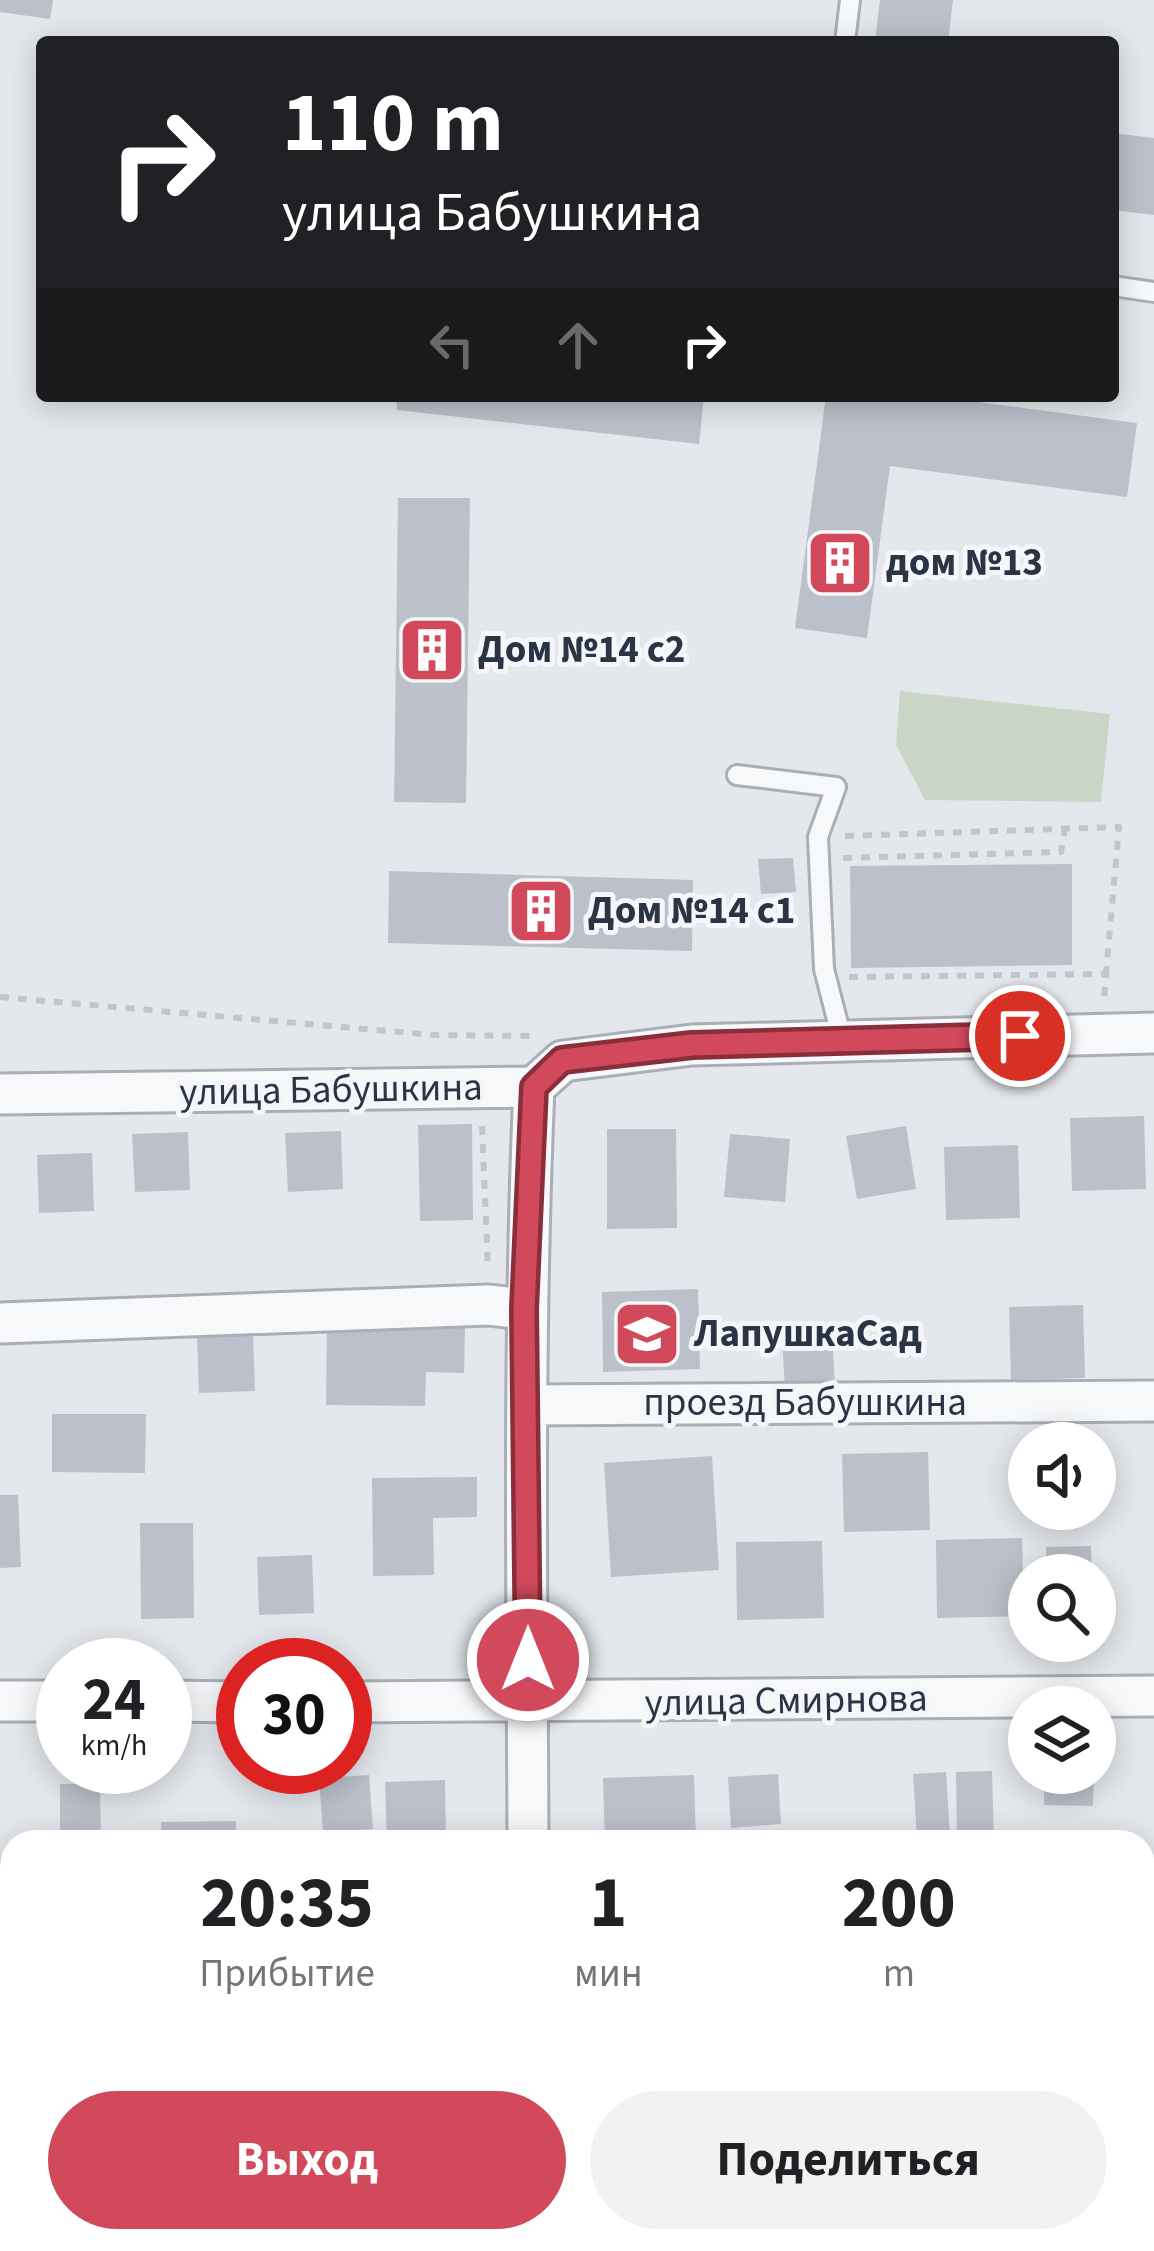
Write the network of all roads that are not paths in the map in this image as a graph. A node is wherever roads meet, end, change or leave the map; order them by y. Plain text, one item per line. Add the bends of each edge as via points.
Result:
1 (850, 0) edge
2 (846, 36) edge
3 (1119, 287) edge
4 (1154, 292) edge
5 (737, 775) dead end
6 (1154, 1034) edge
7 (842, 1039) junction
8 (548, 1074) junction
9 (0, 1094) edge
10 (524, 1309) junction
11 (0, 1323) edge
12 (1154, 1400) edge
13 (529, 1405) junction
14 (1154, 1696) edge
15 (0, 1701) edge
16 (36, 1701) edge
17 (372, 1702) edge
18 (528, 1703) junction
19 (528, 1830) edge

1 - 2 lane
3 - 4 lane
5 - 7 lane via 836,787 818,837 826,978
6 - 7 street, улица Бабушкина
7 - 8 street, улица Бабушкина via 692,1045
8 - 9 street, улица Бабушкина
8 - 10 street
10 - 11 street
10 - 13 street
12 - 13 street, проезд Бабушкина
13 - 18 street
14 - 18 street, улица Смирнова
15 - 16 street
17 - 18 street, улица Смирнова
18 - 19 street

